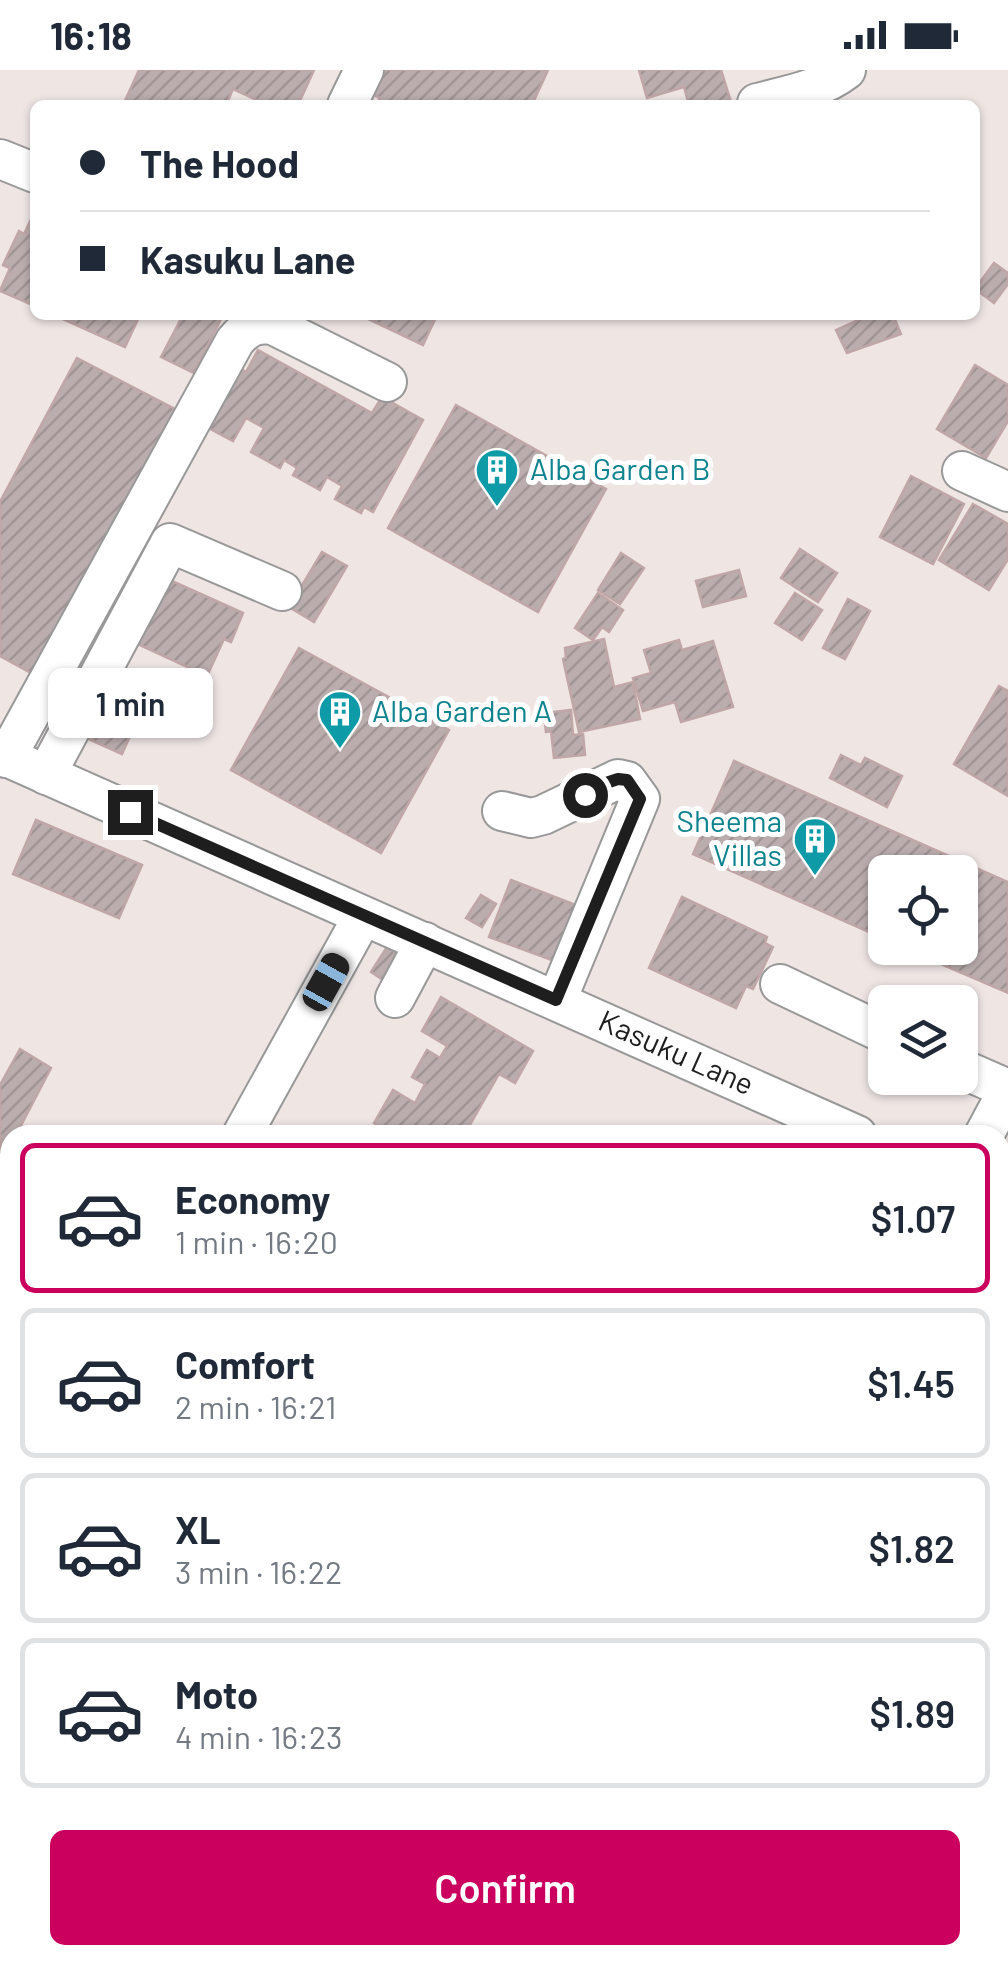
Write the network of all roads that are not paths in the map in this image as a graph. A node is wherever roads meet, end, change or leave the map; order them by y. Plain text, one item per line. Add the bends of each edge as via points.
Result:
1 (364, 70) edge
2 (846, 70) edge
3 (349, 100) edge
4 (766, 100) edge
5 (0, 158) edge
6 (30, 172) edge
7 (388, 382) dead end
8 (962, 471) dead end
9 (1008, 492) edge
10 (282, 591) dead end
11 (3, 756) edge
12 (46, 774) junction
13 (502, 811) dead end
14 (363, 916) junction
15 (425, 942) junction
16 (780, 984) dead end
17 (394, 998) dead end
18 (556, 1000) junction
19 (868, 1026) edge
20 (978, 1076) edge
21 (1008, 1090) edge
22 (248, 1125) edge
23 (835, 1125) edge
24 (989, 1125) edge

1 - 3 street
2 - 4 street via 810,89
5 - 6 street
7 - 11 street via 273,325 244,329
8 - 9 street
10 - 12 street via 170,543
11 - 12 street, Kasuku Lane
12 - 14 street, Kasuku Lane
13 - 18 street via 543,815 618,779 627,780 640,799
14 - 15 street, Kasuku Lane
14 - 22 street
15 - 17 street
15 - 18 street, Kasuku Lane
16 - 19 street
18 - 23 street, Kasuku Lane
20 - 21 street
21 - 24 street

